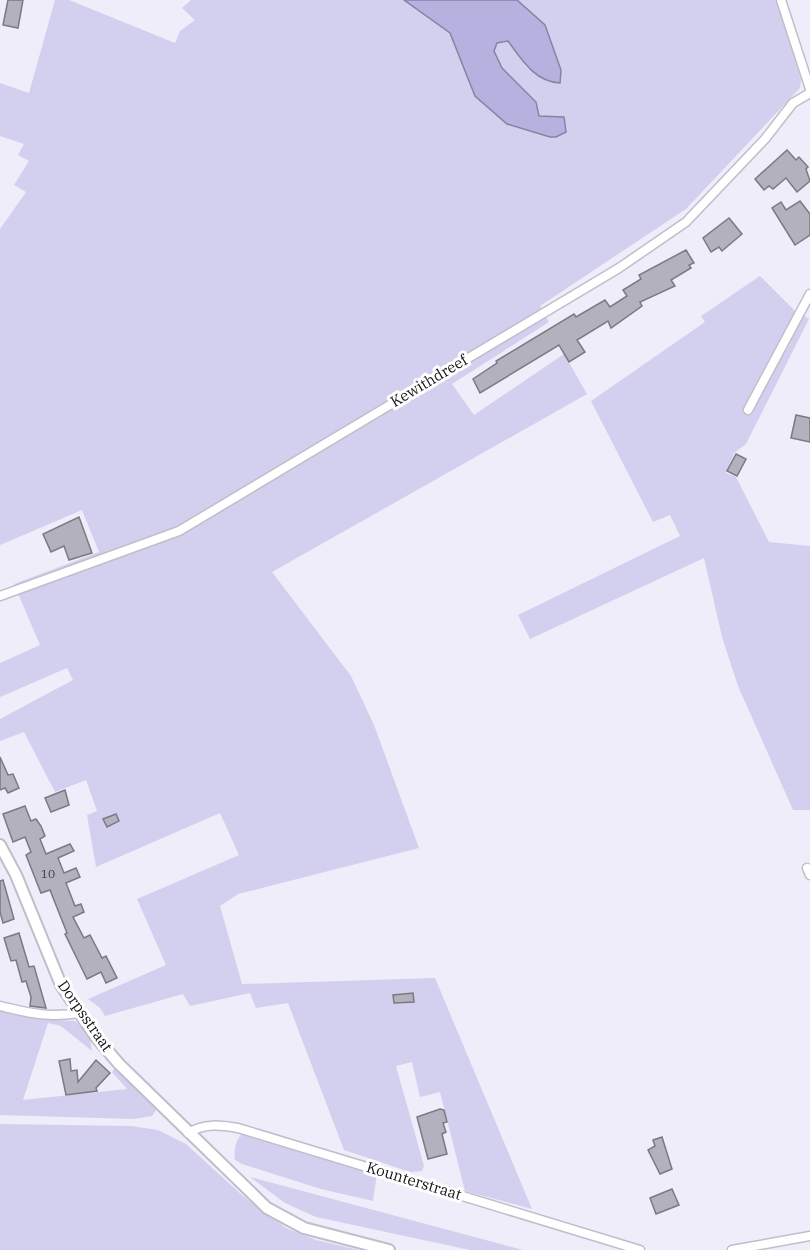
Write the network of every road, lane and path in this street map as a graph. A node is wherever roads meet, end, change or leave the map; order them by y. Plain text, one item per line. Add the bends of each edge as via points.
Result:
1 (781, 0) edge
2 (810, 91) edge
3 (810, 294) edge
4 (748, 410) dead end
5 (0, 596) edge
6 (0, 845) edge
7 (0, 1006) edge
8 (79, 1013) junction
9 (188, 1133) junction
10 (810, 1236) edge
11 (389, 1250) edge
12 (640, 1250) edge
13 (732, 1250) edge

1 - 2 street
2 - 5 street, Kewithdreef via 793,103 765,139 686,222 619,268 179,531
3 - 4 street
6 - 8 street, Dorpsstraat via 61,985
7 - 8 street via 39,1016
8 - 9 street, Dorpsstraat via 119,1064
9 - 11 street, Dorpsstraat via 253,1196 284,1218 332,1237
9 - 12 street, Kounterstraat via 215,1124 238,1128
10 - 13 street

